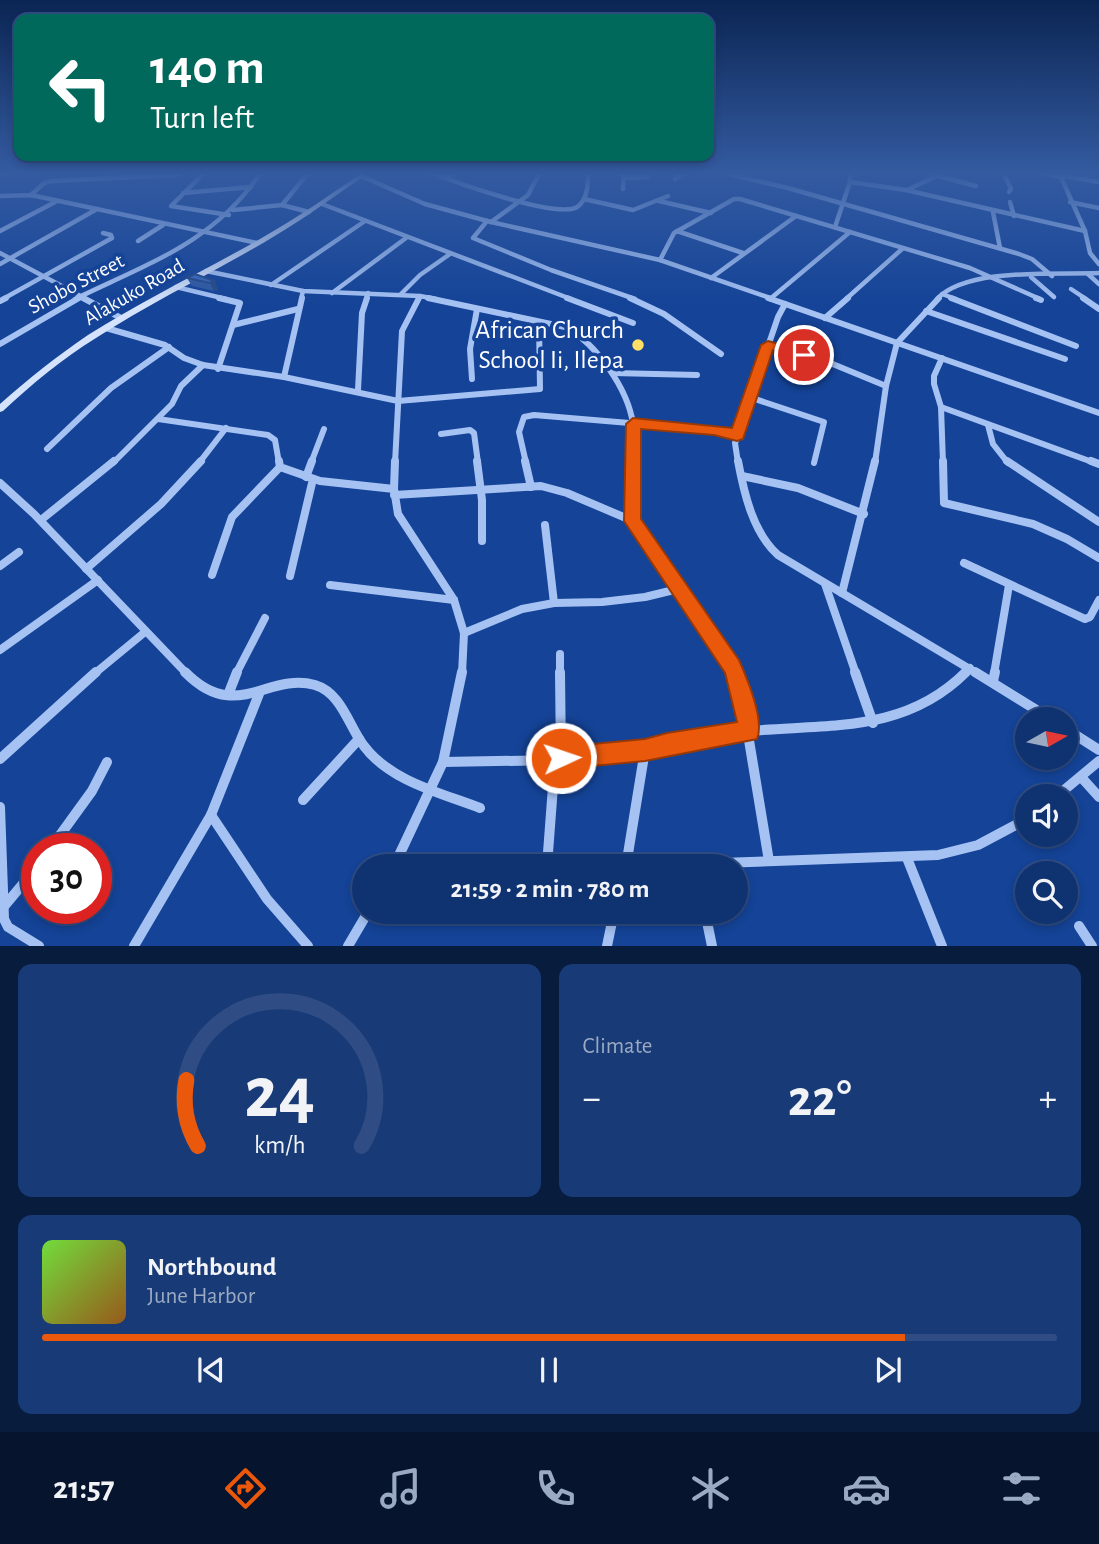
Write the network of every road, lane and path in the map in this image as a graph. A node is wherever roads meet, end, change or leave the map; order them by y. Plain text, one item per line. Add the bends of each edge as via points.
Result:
1 (29, 216) edge
2 (85, 216) edge
3 (126, 216) edge
4 (226, 216) edge
5 (302, 216) edge
6 (353, 216) edge
7 (470, 216) edge
8 (498, 216) edge
9 (705, 216) edge
10 (796, 216) joint
11 (838, 216) edge
12 (888, 216) edge
13 (994, 216) edge
14 (1014, 216) edge
15 (1077, 216) edge
16 (365, 221) junction
17 (489, 222) junction
18 (163, 225) junction
19 (835, 227) junction
20 (0, 231) edge
21 (677, 231) junction
22 (1085, 231) junction
23 (850, 232) junction
24 (103, 233) dead end
25 (205, 234) junction
26 (406, 238) junction
27 (138, 241) dead end
28 (257, 243) junction
29 (902, 248) junction
30 (1000, 248) junction
31 (0, 253) edge
32 (743, 253) junction
33 (450, 254) junction
34 (12, 258) junction
35 (660, 260) junction
36 (1098, 261) edge
37 (0, 264) edge
38 (206, 271) junction
39 (1099, 273) edge
40 (1087, 274) junction
41 (45, 276) junction
42 (1052, 276) junction
43 (994, 277) junction
44 (1031, 277) junction
45 (711, 278) junction
46 (1099, 284) edge
47 (271, 285) junction
48 (176, 287) junction
49 (1071, 289) dead end
50 (303, 291) junction
51 (332, 293) junction
52 (368, 293) junction
53 (401, 294) junction
54 (942, 294) junction
55 (82, 295) junction
56 (420, 296) junction
57 (1054, 297) dead end
58 (770, 299) junction
59 (1041, 300) dead end
60 (0, 301) edge
61 (785, 304) junction
62 (298, 309) junction
63 (477, 309) junction
64 (1099, 309) edge
65 (926, 311) junction
66 (121, 318) junction
67 (825, 318) junction
68 (539, 323) junction
69 (633, 323) dead end
70 (233, 326) junction
71 (106, 328) junction
72 (897, 343) junction
73 (0, 344) edge
74 (768, 345) junction
75 (1076, 346) dead end
76 (169, 347) junction
77 (721, 354) dead end
78 (942, 358) junction
79 (1065, 359) dead end
80 (203, 365) junction
81 (218, 369) junction
82 (613, 373) junction
83 (697, 375) dead end
84 (284, 377) junction
85 (472, 379) dead end
86 (886, 386) junction
87 (358, 390) junction
88 (749, 397) junction
89 (398, 401) junction
90 (941, 407) junction
91 (0, 409) edge
92 (1099, 413) edge
93 (158, 419) junction
94 (633, 424) junction
95 (988, 425) junction
96 (226, 428) junction
97 (324, 429) dead end
98 (441, 434) dead end
99 (737, 435) junction
100 (47, 449) dead end
101 (814, 463) dead end
102 (1099, 464) edge
103 (280, 467) junction
104 (742, 477) junction
105 (310, 478) junction
106 (0, 483) edge
107 (531, 486) junction
108 (478, 488) junction
109 (394, 492) junction
110 (864, 514) junction
111 (41, 520) junction
112 (633, 521) junction
113 (1099, 522) edge
114 (545, 525) dead end
115 (482, 541) dead end
116 (19, 552) dead end
117 (1099, 558) edge
118 (964, 564) dead end
119 (0, 566) edge
120 (86, 569) junction
121 (212, 575) dead end
122 (290, 576) dead end
123 (98, 580) junction
124 (824, 584) junction
125 (330, 585) dead end
126 (1009, 585) junction
127 (678, 589) junction
128 (842, 593) junction
129 (454, 600) junction
130 (1099, 600) edge
131 (554, 603) junction
132 (265, 618) dead end
133 (145, 632) junction
134 (464, 633) junction
135 (0, 650) edge
136 (560, 654) dead end
137 (970, 668) junction
138 (993, 681) junction
139 (259, 694) junction
140 (228, 695) junction
141 (1033, 707) edge
142 (873, 723) junction
143 (749, 731) junction
144 (1078, 737) edge
145 (359, 739) junction
146 (645, 750) junction
147 (1099, 750) edge
148 (0, 759) edge
149 (558, 760) junction
150 (1099, 761) edge
151 (107, 762) dead end
152 (443, 762) junction
153 (1081, 777) junction
154 (1072, 784) edge
155 (432, 789) junction
156 (1099, 797) edge
157 (303, 800) dead end
158 (0, 807) edge
159 (480, 808) dead end
160 (211, 815) junction
161 (1015, 825) edge
162 (62, 833) edge
163 (400, 854) edge
164 (548, 854) edge
165 (628, 854) edge
166 (906, 858) junction
167 (769, 861) junction
168 (748, 863) edge
169 (21, 886) edge
170 (1, 910) edge
171 (361, 924) edge
172 (612, 924) edge
173 (707, 924) edge
174 (1079, 926) dead end
175 (39, 946) edge
176 (134, 946) edge
177 (308, 946) edge
178 (348, 946) edge
179 (607, 946) edge
180 (712, 946) edge
181 (942, 946) edge
182 (1092, 946) edge

1 - 20 street
2 - 34 street
3 - 18 street
4 - 25 street, Shobo Street
5 - 28 main road, Alakuko Road
6 - 16 street
7 - 17 street
8 - 17 street
9 - 21 street
10 - 19 street
10 - 32 street
11 - 19 street
12 - 30 street
13 - 30 street
14 - 22 street
15 - 22 street
16 - 26 street
16 - 47 street
17 - 35 street
17 - 77 street via 473,237 640,300
18 - 25 street
18 - 27 street
19 - 23 street
21 - 32 street
21 - 35 street
22 - 36 street
23 - 29 street
23 - 58 street
24 - 41 street via 112,238
25 - 28 street
25 - 55 street, Shobo Street
26 - 33 street
26 - 51 street
28 - 38 main road, Alakuko Road
29 - 43 street
29 - 67 street
30 - 42 street via 1029,257
31 - 34 street
32 - 45 street
33 - 53 street
33 - 69 street
34 - 37 street
34 - 41 street
35 - 45 street
38 - 47 street
38 - 48 main road, Alakuko Road
39 - 40 street
40 - 42 street
40 - 46 street
41 - 55 street
41 - 60 street
42 - 44 street
43 - 44 street
43 - 54 street via 957,284
43 - 59 street
44 - 57 street
45 - 58 street
47 - 50 street
48 - 66 main road, Alakuko Road
48 - 70 street via 239,302
49 - 64 street
50 - 51 street
50 - 62 street
51 - 52 street
52 - 53 street
52 - 87 street via 362,313
53 - 56 street
54 - 65 street
54 - 75 street
55 - 66 street
55 - 73 street, Shobo Street
56 - 63 street
56 - 89 street via 402,331
58 - 61 street
61 - 67 street
61 - 74 street
62 - 70 street
62 - 84 street
63 - 68 street
63 - 85 street via 470,349
65 - 72 street
65 - 79 street
66 - 71 main road, Alakuko Road
67 - 72 street
68 - 82 street via 572,329
68 - 89 street via 540,389
70 - 81 street
71 - 76 street
71 - 91 main road, Alakuko Road via 56,361
72 - 78 street
72 - 86 street
74 - 86 street
74 - 88 street
76 - 80 street
76 - 100 street via 111,388
78 - 90 street via 934,376
78 - 92 street
80 - 81 street
80 - 93 street
81 - 84 street
82 - 83 street
82 - 94 street
84 - 87 street
86 - 110 street
87 - 89 street
88 - 99 street
88 - 101 street via 824,422
89 - 109 street
90 - 95 street
90 - 117 street via 944,503 1025,522 1062,536
93 - 96 street
93 - 111 street via 94,480
94 - 99 street
94 - 107 street via 524,417 519,432
94 - 112 street
95 - 102 street
95 - 113 street via 993,444 1009,464
96 - 103 street via 271,437
96 - 120 street via 152,512
97 - 105 street
98 - 108 street via 474,433
99 - 104 street
103 - 105 street
103 - 121 street via 232,517
104 - 110 street via 798,488
104 - 124 street via 769,547
105 - 109 street
105 - 122 street
106 - 111 street
107 - 108 street
107 - 112 street via 567,493
108 - 109 street
108 - 115 street
109 - 129 street via 398,514
110 - 128 street
111 - 120 street
112 - 127 street
114 - 131 street
116 - 119 street
118 - 126 street
120 - 123 street
123 - 133 street
123 - 135 street
124 - 128 street
124 - 142 street
125 - 129 street
126 - 130 street via 1085,619
126 - 138 street
127 - 131 street via 602,602
127 - 143 street via 732,667
128 - 137 street
129 - 134 street
131 - 134 street via 522,609
132 - 140 street
133 - 140 street via 206,690
133 - 148 street
134 - 152 street via 463,666
136 - 149 street
137 - 138 street
137 - 142 street via 940,696
138 - 141 street
139 - 140 street
139 - 145 street via 301,684 321,688 347,717
139 - 160 street
142 - 143 street
143 - 146 street
143 - 167 street
144 - 147 street
145 - 155 street via 381,763
145 - 157 street
146 - 149 street
146 - 165 street
149 - 152 street
149 - 164 street
150 - 153 street
151 - 162 street
152 - 155 street
153 - 154 street
153 - 156 street
155 - 159 street
155 - 163 street
158 - 170 street
160 - 176 street
160 - 177 street via 267,900
161 - 166 street via 966,850
166 - 167 street
166 - 181 street
167 - 168 street
169 - 170 street
170 - 175 street via 8,927
171 - 178 street
172 - 179 street
173 - 180 street
174 - 182 street

